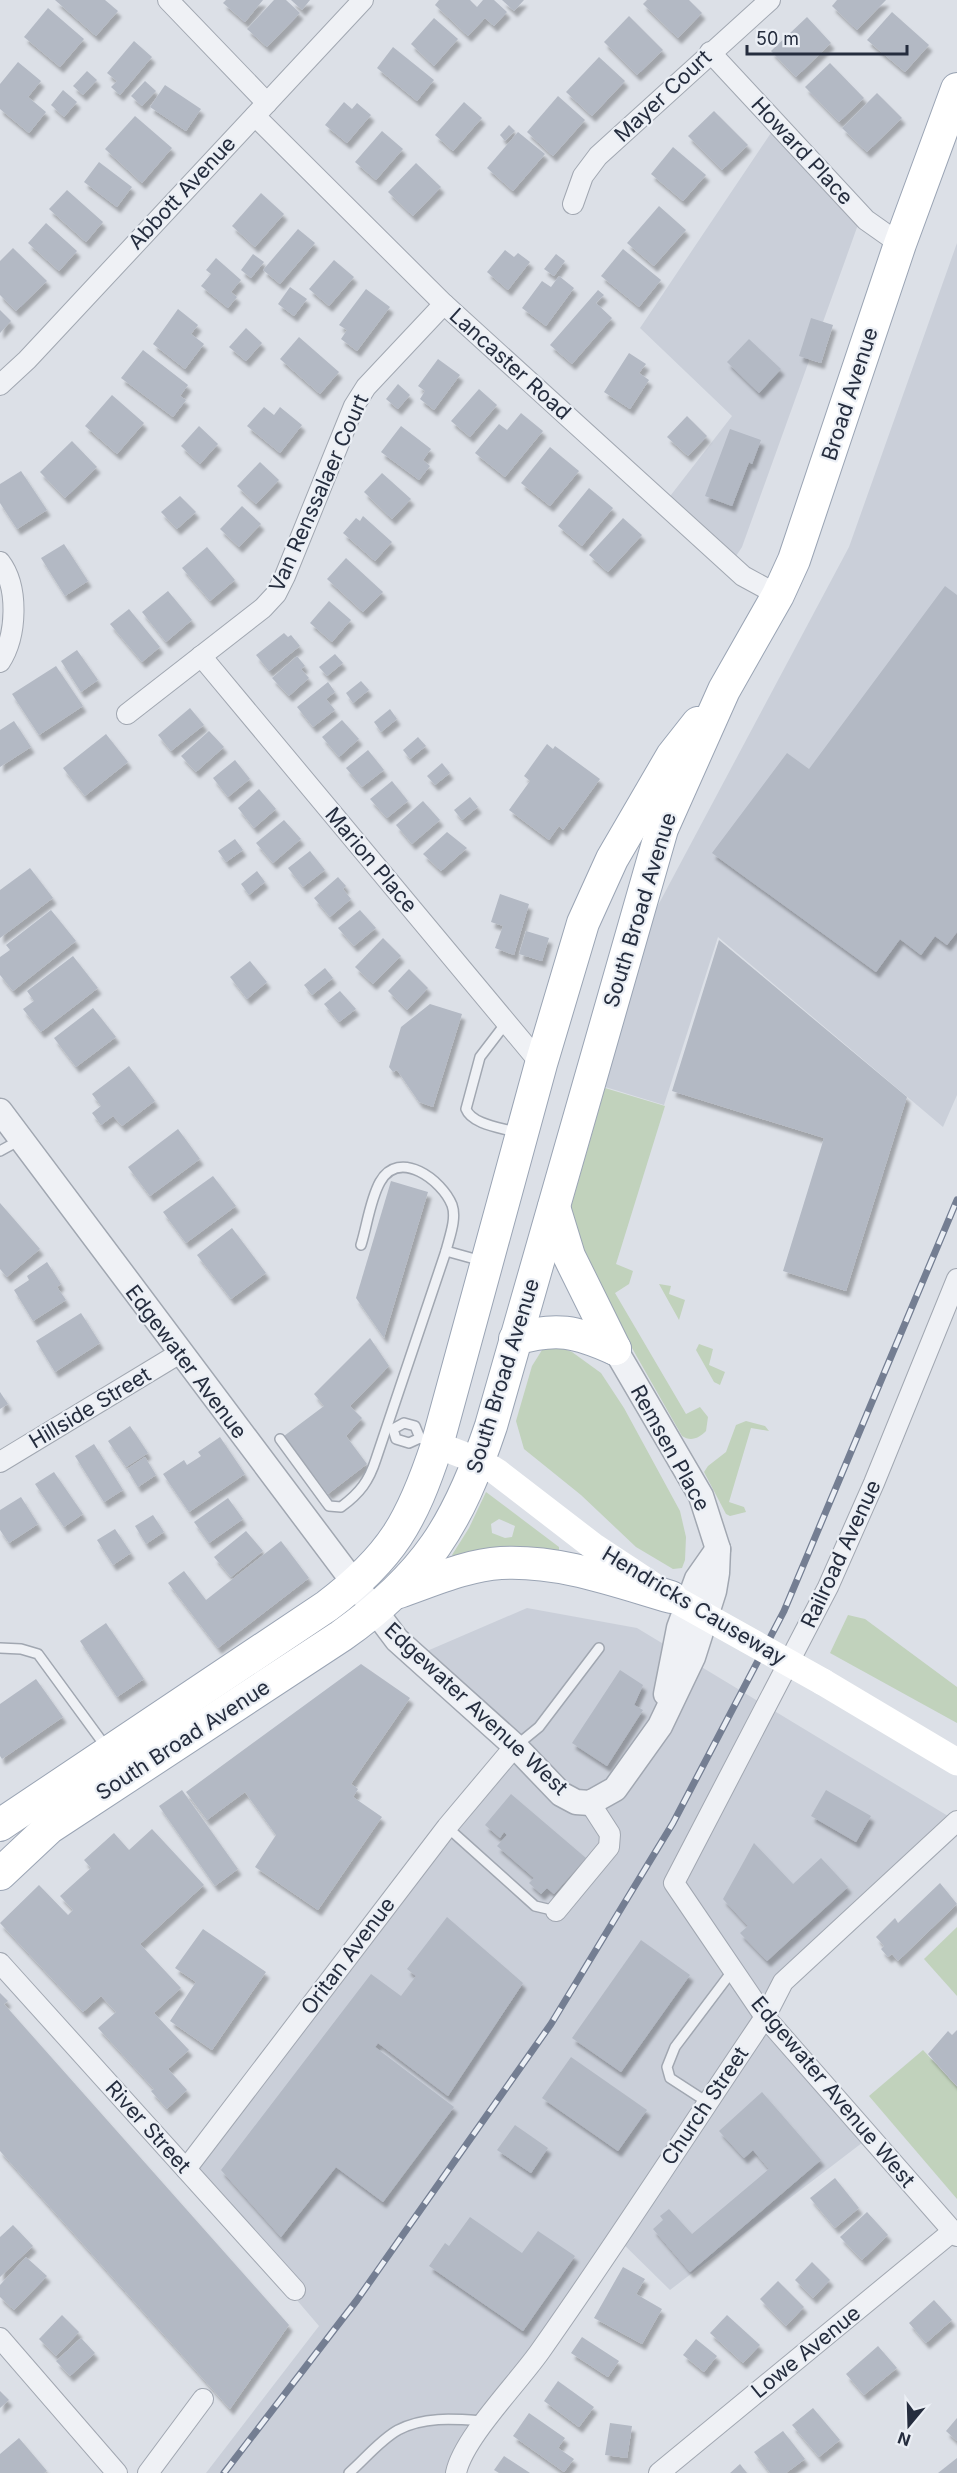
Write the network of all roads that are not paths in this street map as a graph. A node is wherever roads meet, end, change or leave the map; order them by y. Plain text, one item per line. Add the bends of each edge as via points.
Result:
1 (168, 0) edge
2 (363, 0) edge
3 (770, 0) edge
4 (710, 52) junction
5 (957, 89) edge
6 (261, 110) junction
7 (573, 204) dead end
8 (900, 244) junction
9 (444, 304) junction
10 (0, 385) edge
11 (0, 562) edge
12 (778, 595) junction
13 (201, 656) junction
14 (0, 662) edge
15 (724, 690) junction
16 (127, 714) dead end
17 (506, 1023) junction
18 (541, 1064) junction
19 (580, 1110) junction
20 (0, 1111) edge
21 (523, 1134) junction
22 (10, 1145) edge
23 (554, 1207) junction
24 (361, 1245) dead end
25 (446, 1251) junction
26 (487, 1262) junction
27 (957, 1280) edge
28 (515, 1339) junction
29 (615, 1349) junction
30 (180, 1353) junction
31 (389, 1428) junction
32 (280, 1440) dead end
33 (428, 1442) junction
34 (479, 1461) junction
35 (0, 1462) edge
36 (354, 1585) junction
37 (671, 1596) junction
38 (385, 1602) junction
39 (0, 1638) edge
40 (599, 1648) dead end
41 (0, 1649) edge
42 (515, 1746) junction
43 (109, 1752) junction
44 (957, 1762) edge
45 (590, 1803) junction
46 (26, 1808) junction
47 (957, 1821) edge
48 (0, 1825) edge
49 (447, 1827) junction
50 (0, 1835) edge
51 (0, 1874) edge
52 (674, 1883) joint
53 (556, 1911) joint
54 (0, 1963) edge
55 (733, 1970) junction
56 (765, 2017) junction
57 (707, 2102) junction
58 (186, 2169) junction
59 (955, 2234) edge
60 (295, 2290) dead end
61 (0, 2338) edge
62 (203, 2399) dead end
63 (486, 2422) junction
64 (117, 2473) edge
65 (148, 2473) edge
66 (349, 2473) edge
67 (456, 2473) edge
68 (658, 2473) edge

1 - 6 street, Lancaster Road
2 - 6 street, Abbott Avenue
3 - 4 street, Mayer Court
4 - 7 street, Mayer Court via 598,156 583,176
4 - 8 street, Howard Place via 867,220
5 - 8 main road, Broad Avenue
6 - 9 street, Lancaster Road
6 - 10 street, Abbott Avenue
8 - 12 main road, Broad Avenue via 808,522
9 - 12 street, Lancaster Road via 743,576
9 - 13 street, Van Renssalaer Court via 366,387 354,406 276,594
11 - 14 street via 10,585 13,609 11,633
12 - 15 main road, Broad Avenue
13 - 16 street, Van Renssalaer Court
13 - 17 street, Marion Place
15 - 18 main road, South Broad Avenue via 672,756 612,859 583,923
15 - 19 main road, South Broad Avenue via 658,840
17 - 18 street, Marion Place
17 - 21 lane via 480,1057 466,1109 468,1115 480,1121
18 - 19 main road via 568,1081
18 - 21 main road, South Broad Avenue
19 - 23 main road, South Broad Avenue
20 - 22 street, Edgewater Avenue
21 - 26 main road, South Broad Avenue
22 - 30 street, Edgewater Avenue
23 - 28 main road, South Broad Avenue
23 - 29 main road via 569,1256
24 - 25 lane via 380,1182 392,1171 406,1166 428,1177 452,1205
25 - 26 lane
25 - 31 lane
26 - 33 main road, South Broad Avenue
27 - 52 street, Railroad Avenue via 828,1587
28 - 29 main road via 557,1330
28 - 34 main road, South Broad Avenue
29 - 45 street, Remsen Place via 701,1496 718,1549 714,1591 700,1640 660,1726 615,1789
30 - 35 street, Hillside Street
30 - 36 street, Edgewater Avenue
31 - 32 lane via 370,1476 359,1494 341,1507 329,1506
31 - 33 lane via 396,1439
31 - 33 lane via 404,1423 415,1426
33 - 34 main road, Hendricks Causeway
33 - 36 main road, South Broad Avenue via 418,1500 400,1533
34 - 37 main road, Hendricks Causeway via 593,1546
34 - 38 main road, South Broad Avenue via 441,1537 416,1573
36 - 38 street, Edgewater Avenue
36 - 43 main road, South Broad Avenue
37 - 38 main road via 562,1566 500,1563 450,1575
37 - 44 main road, Hendricks Causeway, bridge
38 - 42 street, Edgewater Avenue West via 397,1640
38 - 51 main road, South Broad Avenue via 341,1636 49,1828
39 - 41 lane
40 - 42 lane via 539,1728
41 - 43 lane via 11,1647 38,1654
42 - 45 street, Edgewater Avenue West via 561,1794 576,1802
42 - 49 street, Oritan Avenue
43 - 46 main road, South Broad Avenue
45 - 53 street, Edgewater Avenue West via 610,1834 609,1847
46 - 48 main road
46 - 50 main road
47 - 56 street, Church Street via 783,1982
49 - 53 lane via 535,1906
49 - 58 street, Oritan Avenue
52 - 55 street, Edgewater Avenue West
54 - 58 street, River Street
55 - 56 street, Edgewater Avenue West
55 - 57 lane via 675,2047 667,2067 670,2078
56 - 57 street, Church Street
56 - 59 street, Edgewater Avenue West
57 - 63 street, Church Street via 540,2351
58 - 60 street, River Street
59 - 68 street, Lowe Avenue
61 - 64 street
62 - 65 street
63 - 66 lane via 447,2418 397,2430
63 - 67 street via 458,2462

